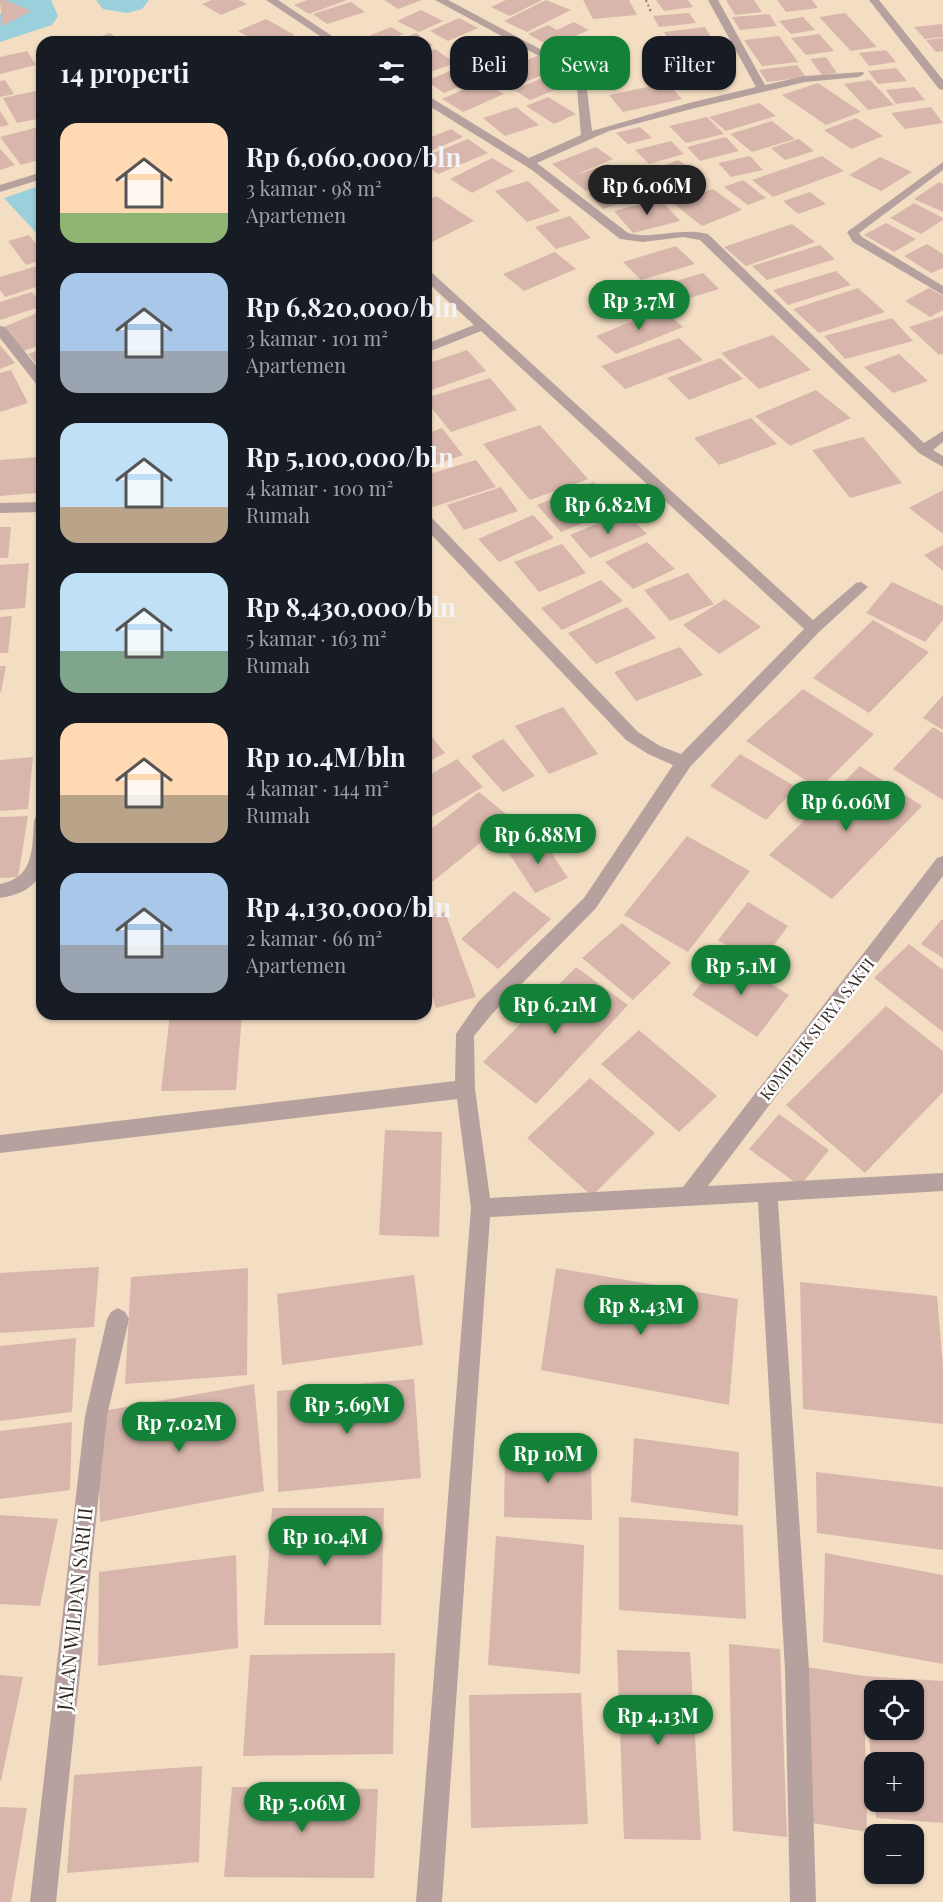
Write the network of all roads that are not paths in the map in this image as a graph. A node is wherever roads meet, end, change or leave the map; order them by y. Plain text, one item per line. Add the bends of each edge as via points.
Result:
1 (271, 0) edge
2 (440, 0) edge
3 (713, 0) edge
4 (874, 0) edge
5 (327, 36) edge
6 (859, 74) dead end
7 (760, 85) dead end
8 (943, 87) edge
9 (432, 103) edge
10 (587, 136) junction
11 (528, 163) junction
12 (943, 165) edge
13 (36, 177) edge
14 (0, 189) edge
15 (432, 279) edge
16 (943, 291) edge
17 (484, 325) junction
18 (0, 330) edge
19 (432, 347) edge
20 (36, 375) edge
21 (943, 435) edge
22 (924, 450) junction
23 (943, 462) edge
24 (36, 507) edge
25 (0, 508) edge
26 (432, 526) edge
27 (861, 587) dead end
28 (813, 628) junction
29 (684, 762) junction
30 (943, 862) edge
31 (36, 867) edge
32 (0, 891) edge
33 (465, 1089) junction
34 (0, 1144) edge
35 (943, 1182) edge
36 (767, 1192) junction
37 (689, 1195) junction
38 (481, 1208) junction
39 (118, 1319) dead end
40 (43, 1902) edge
41 (429, 1902) edge
42 (802, 1902) edge

1 - 5 street
2 - 10 street via 581,75
3 - 7 street
4 - 8 street
6 - 10 street via 805,79 693,105
9 - 11 street
10 - 11 street
11 - 22 street via 624,236 680,233 704,237
12 - 16 street via 853,232 857,239
13 - 14 street
15 - 17 street
17 - 19 street
17 - 28 street
18 - 20 street
21 - 22 street
22 - 23 street
24 - 25 street
26 - 29 street via 632,736
27 - 28 street
28 - 29 street
29 - 33 street via 590,903 485,1008 465,1034
30 - 37 street, KOMPLEK SURYA SAKTI
31 - 32 street via 30,878 13,890
33 - 34 street
33 - 38 street
35 - 36 street
36 - 37 street
36 - 42 street via 796,1669
37 - 38 street
38 - 41 street
39 - 40 street, JALAN WILDAN SARI II via 96,1416

